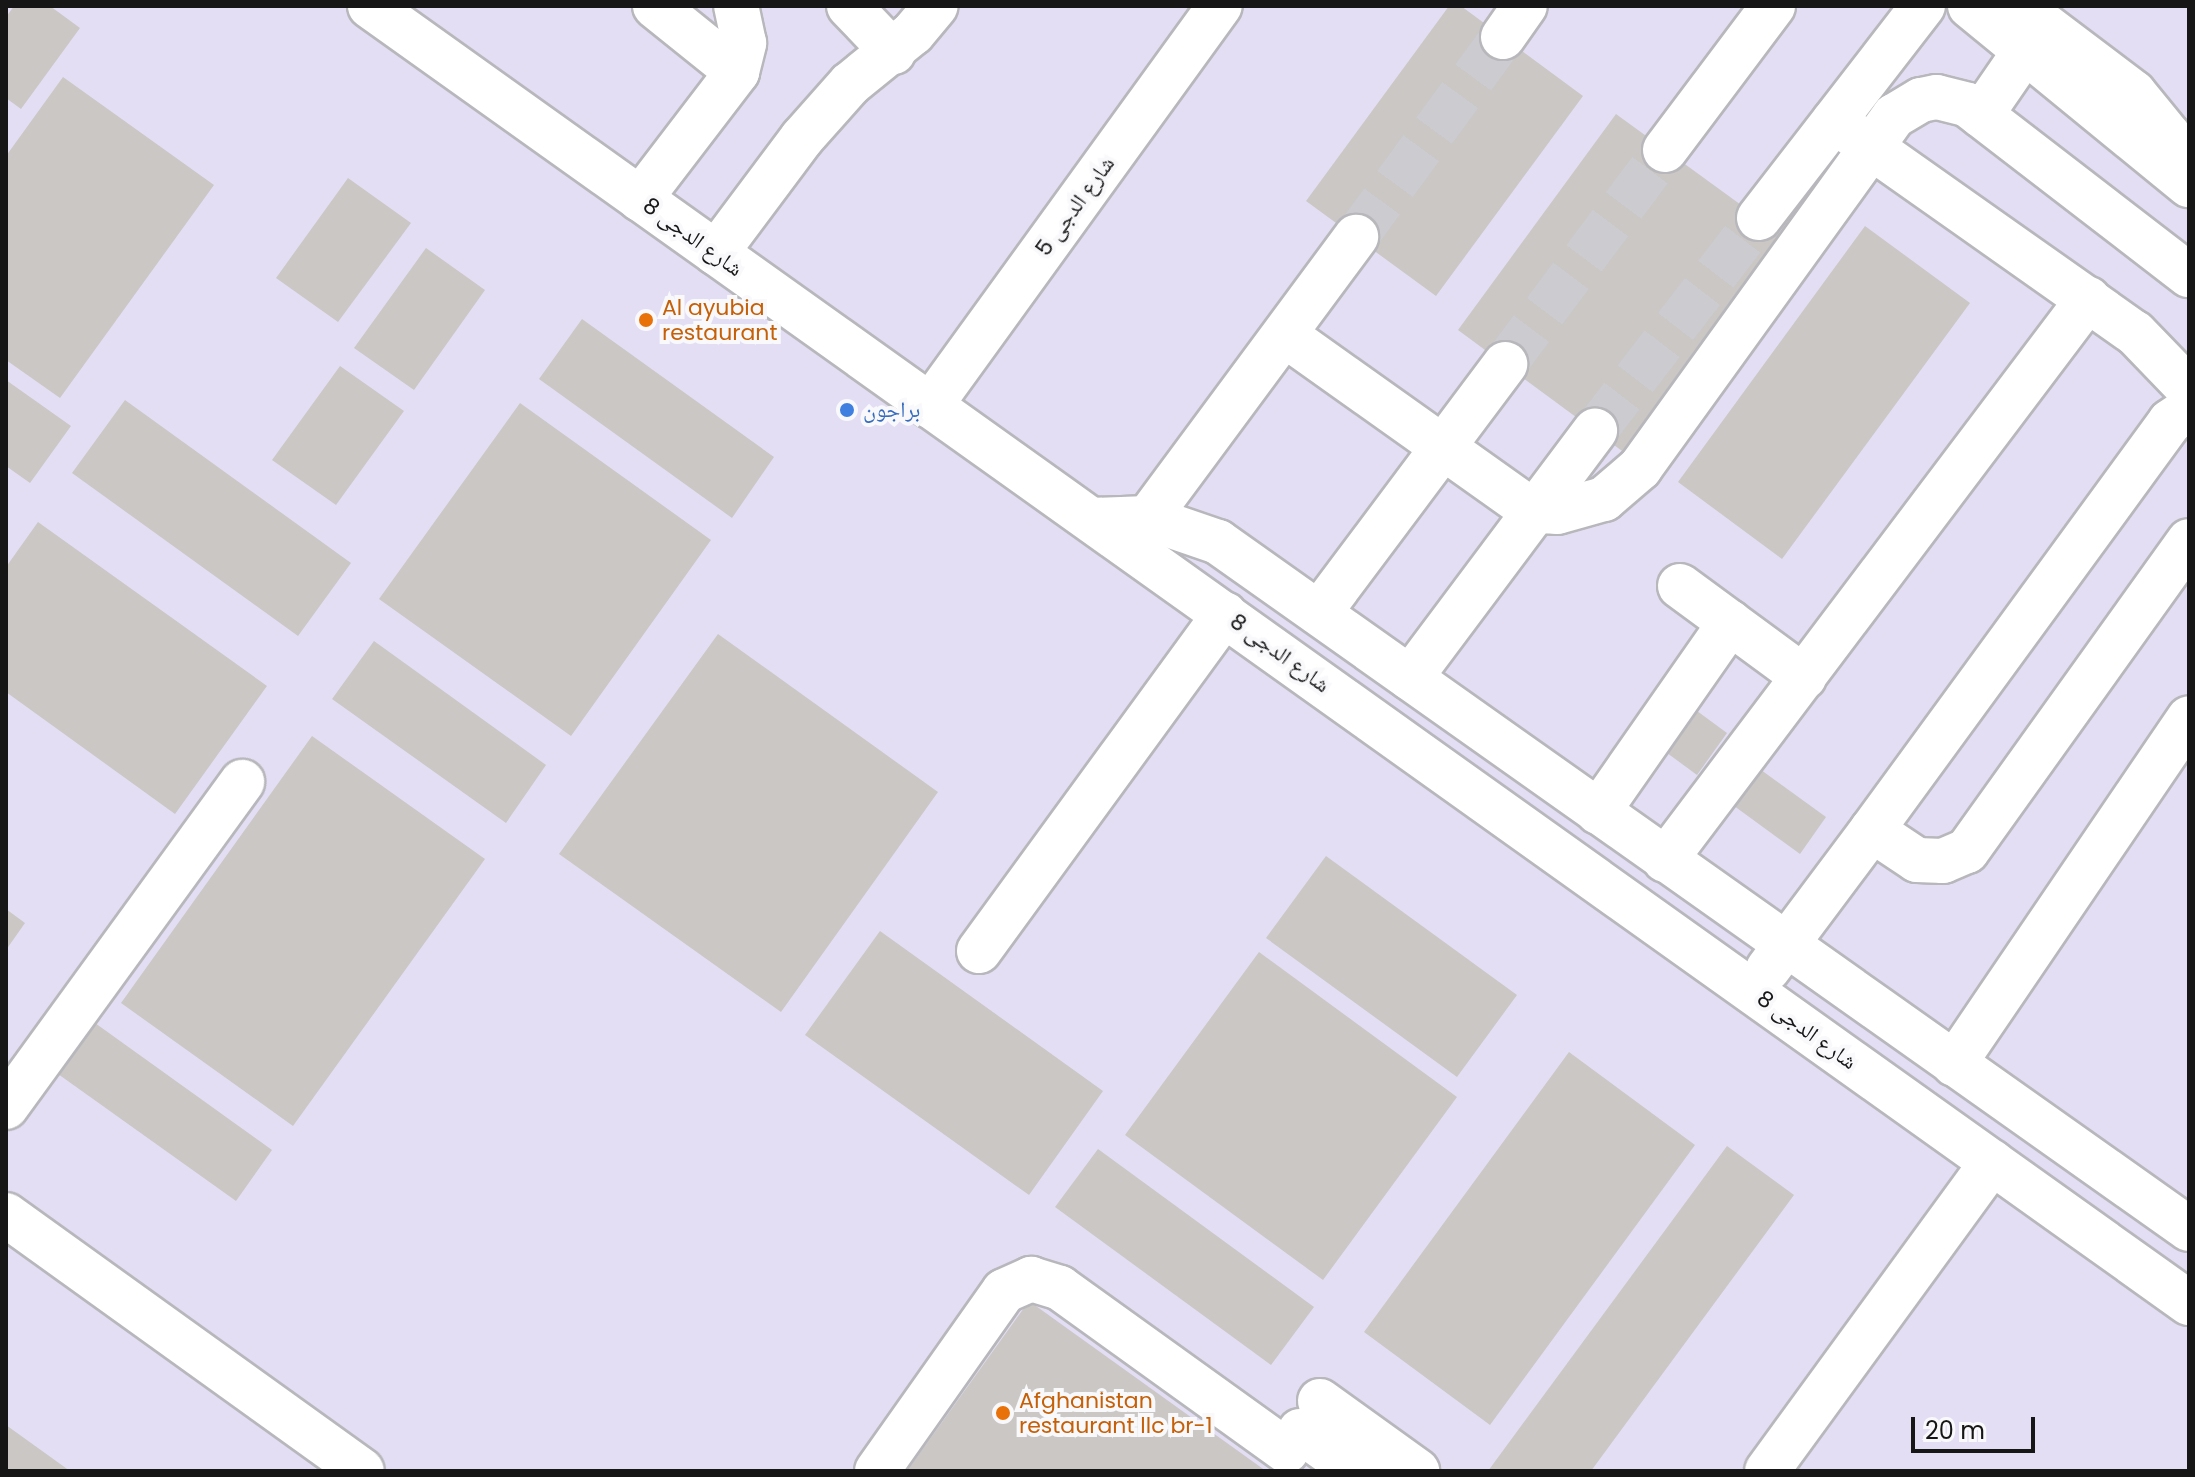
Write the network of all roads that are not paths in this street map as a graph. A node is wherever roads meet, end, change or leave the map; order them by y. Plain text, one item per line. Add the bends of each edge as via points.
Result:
1 (370, 6) edge
2 (655, 6) edge
3 (736, 6) edge
4 (849, 6) edge
5 (936, 6) edge
6 (1220, 6) edge
7 (1773, 6) edge
8 (1923, 6) edge
9 (1970, 6) edge
10 (2019, 6) edge
11 (2025, 51) junction
12 (893, 52) junction
13 (737, 72) junction
14 (1981, 115) junction
15 (1834, 121) junction
16 (1871, 147) junction
17 (1665, 150) tunnel mouth
18 (2189, 185) edge
19 (640, 199) junction
20 (1759, 218) tunnel mouth
21 (1356, 237) tunnel mouth
22 (2150, 245) junction
23 (716, 253) junction
24 (2189, 275) edge
25 (2088, 299) junction
26 (1285, 335) junction
27 (1505, 364) tunnel mouth
28 (2189, 389) edge
29 (930, 406) junction
30 (2189, 409) edge
31 (1595, 431) tunnel mouth
32 (1443, 447) junction
33 (1533, 511) junction
34 (1148, 518) junction
35 (1092, 520) junction
36 (2189, 541) edge
37 (1680, 586) dead end
38 (1319, 613) junction
39 (1225, 614) junction
40 (1730, 623) junction
41 (1804, 677) junction
42 (1410, 678) junction
43 (2189, 718) edge
44 (242, 782) dead end
45 (1598, 812) junction
46 (1872, 830) junction
47 (1665, 860) junction
48 (1786, 945) junction
49 (979, 951) dead end
50 (1752, 990) junction
51 (1954, 1064) junction
52 (6, 1107) edge
53 (1992, 1162) junction
54 (6, 1215) edge
55 (2189, 1229) edge
56 (2189, 1303) edge
57 (1302, 1428) junction
58 (362, 1471) edge
59 (877, 1471) edge
60 (1356, 1471) edge
61 (1417, 1471) edge
62 (1767, 1471) edge

1 - 19 street, شارع الدجى 8
2 - 13 street
3 - 13 street via 744,43
4 - 12 street
5 - 12 street
6 - 29 street, شارع الدجى 5
7 - 17 street
8 - 15 street
9 - 11 street
10 - 18 street via 2134,93 2169,136
11 - 14 street
11 - 18 street
12 - 23 street via 850,84 802,138
13 - 19 street
14 - 16 street via 1953,99 1921,100 1894,116
14 - 22 street
15 - 16 street
15 - 20 street
16 - 25 street
16 - 33 street via 1640,468 1604,499 1569,510
18 - 22 street
19 - 23 street, شارع الدجى 8
21 - 26 street
22 - 24 street
23 - 29 street, شارع الدجى 8
25 - 28 street via 2160,355
25 - 41 street
26 - 32 street
26 - 34 street
27 - 32 street
29 - 35 street, شارع الدجى 8
30 - 46 street via 2170,422
31 - 33 street
32 - 33 street
32 - 38 street
33 - 42 street
34 - 35 street
34 - 38 street via 1218,542
35 - 39 street, شارع الدجى 8
36 - 46 street via 1967,851 1943,861 1917,860
37 - 40 street
38 - 42 street
39 - 49 street
39 - 50 street, شارع الدجى 8
40 - 41 street
40 - 45 street
41 - 47 street
42 - 45 street
43 - 51 street
44 - 52 street
45 - 47 street
46 - 48 street
47 - 48 street
48 - 50 street
48 - 51 street
50 - 53 street, شارع الدجى 8
51 - 55 street
53 - 56 street, شارع الدجى 8
53 - 62 street
54 - 58 street
57 - 59 street via 1060,1288 1031,1279 1004,1291
57 - 60 street
57 - 61 street

